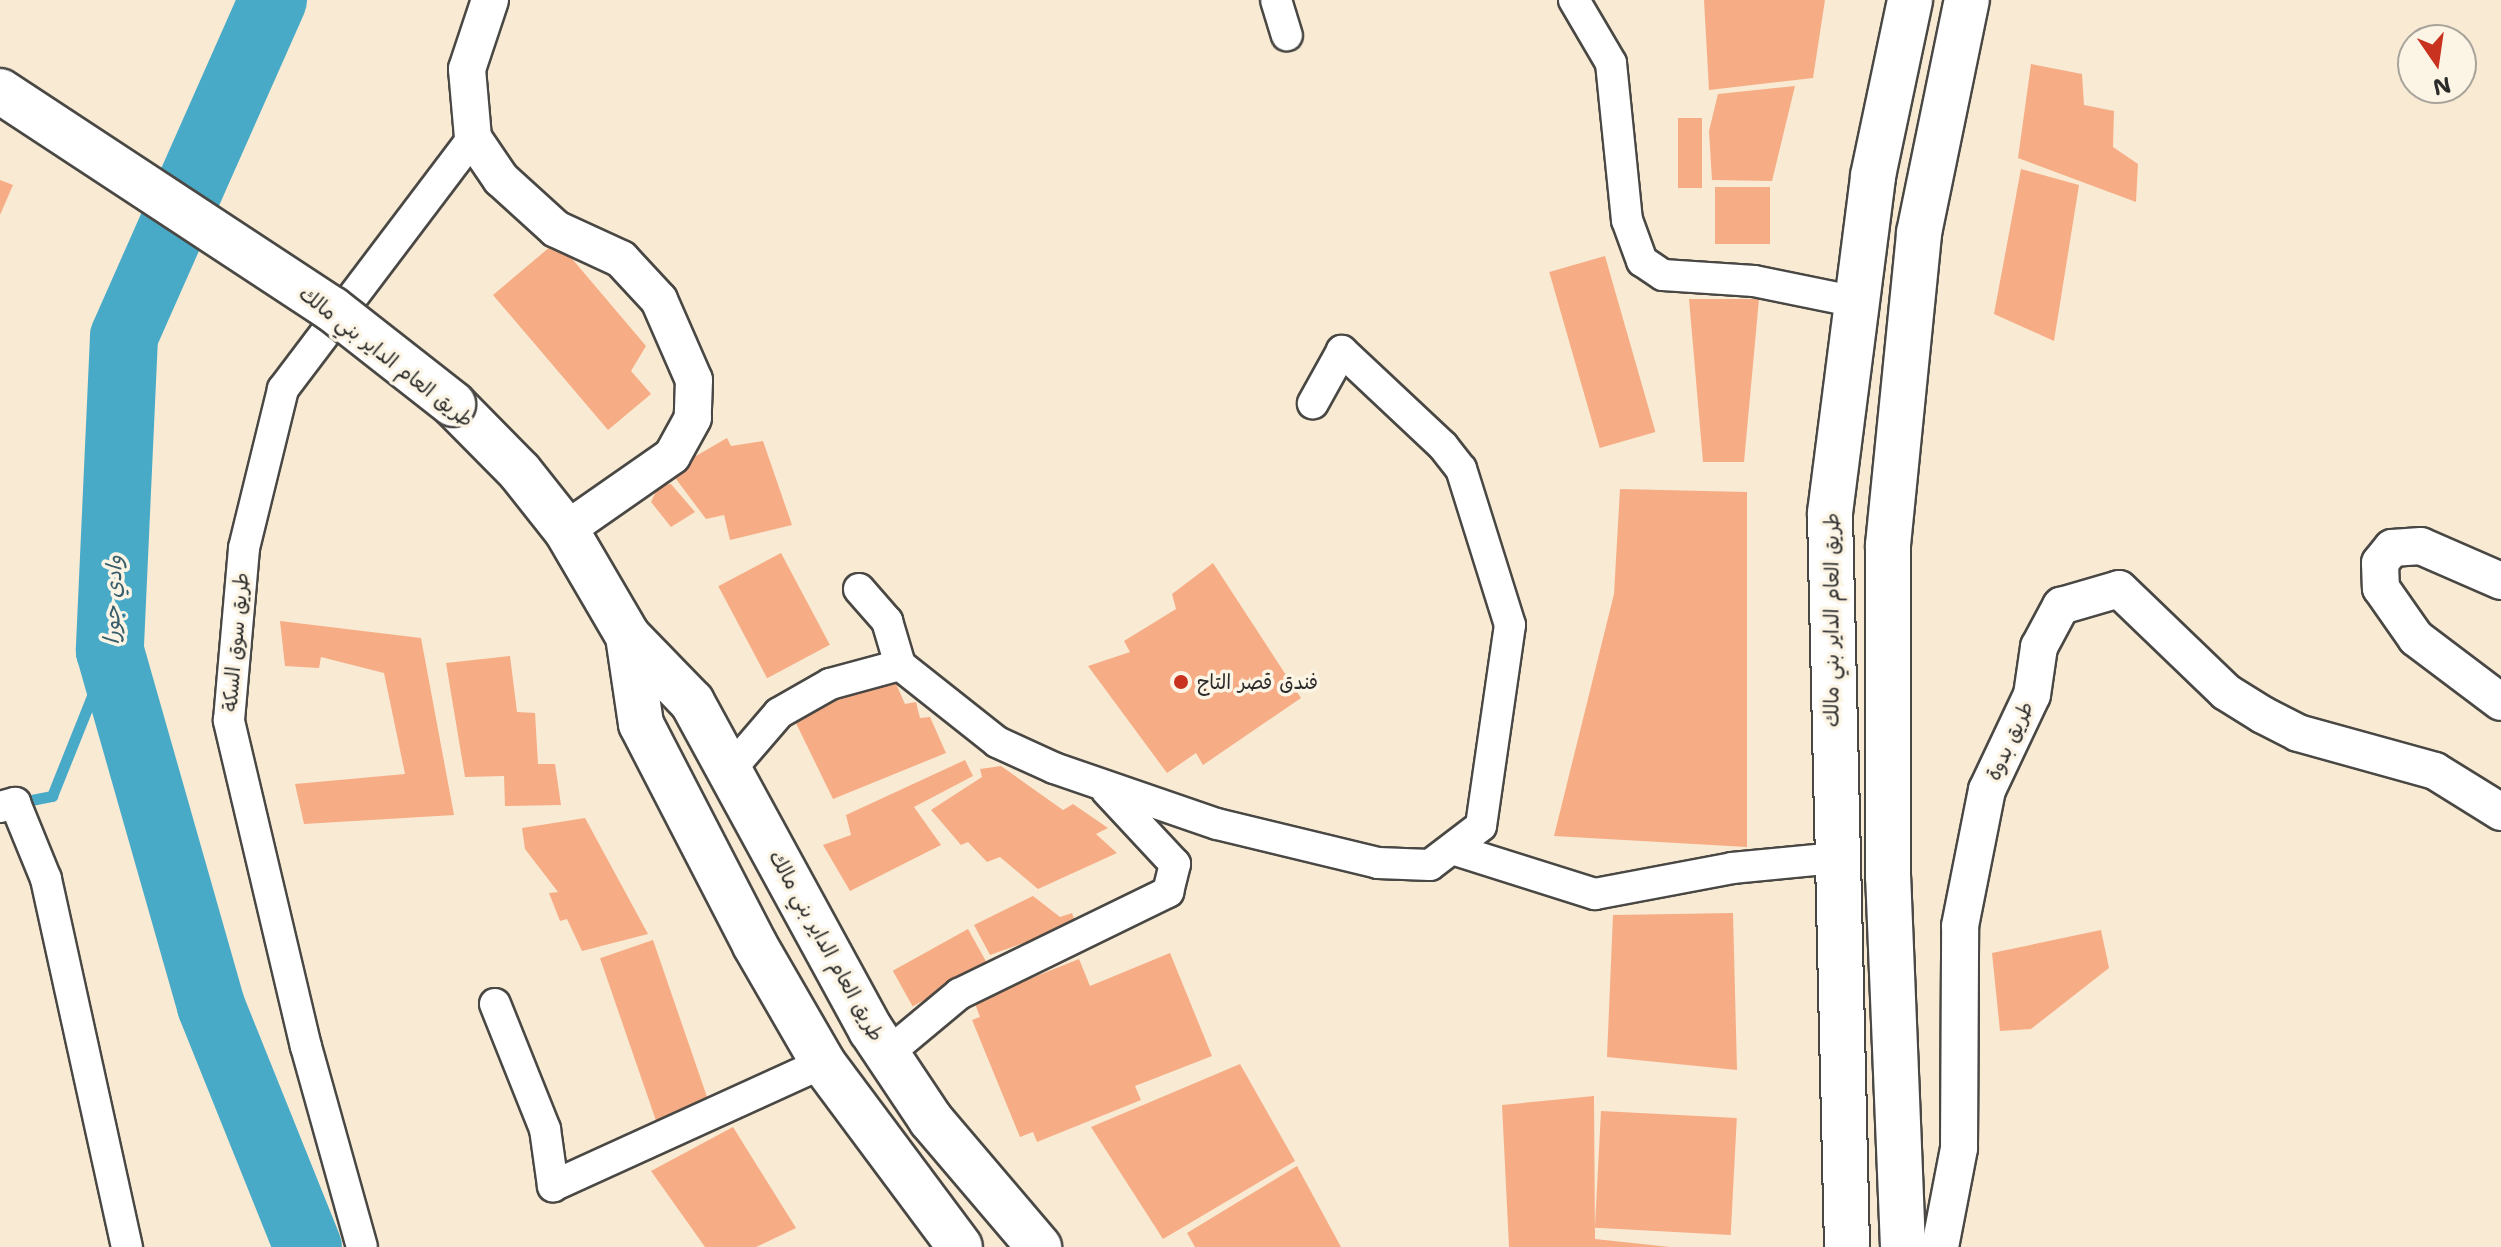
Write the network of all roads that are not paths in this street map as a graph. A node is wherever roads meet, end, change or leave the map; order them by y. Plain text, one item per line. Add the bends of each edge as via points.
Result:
1 (490, 0) edge
2 (1276, 0) edge
3 (1574, 0) edge
4 (1910, 0) edge
5 (1967, 0) edge
6 (1287, 35) dead end
7 (0, 91) edge
8 (473, 138) junction
9 (1857, 302) junction
10 (1313, 403) dead end
11 (566, 530) junction
12 (2501, 581) edge
13 (859, 589) dead end
14 (628, 636) junction
15 (900, 665) junction
16 (2501, 702) edge
17 (730, 770) junction
18 (1103, 787) junction
19 (0, 807) edge
20 (2501, 812) edge
21 (1452, 849) junction
22 (1835, 858) junction
23 (495, 1004) dead end
24 (887, 1054) junction
25 (823, 1063) junction
26 (127, 1247) edge
27 (362, 1247) edge
28 (960, 1247) edge
29 (1039, 1247) edge
30 (1847, 1247) edge
31 (1903, 1247) edge
32 (1940, 1247) edge

1 - 8 street via 467,69
2 - 6 street
3 - 9 street via 1611,63 1627,220 1642,261 1663,275 1754,281
4 - 9 highway, طريق العام الداير بني مالك via 1873,176
5 - 31 highway via 1919,233 1888,545 1888,877
7 - 11 highway, طريق العام الداير بني مالك, bridge via 332,309 453,404
8 - 11 street via 501,179 556,229 621,259 659,300 694,380 693,418 672,456
8 - 27 street, طريق سوق السكة via 283,389 244,548 229,720 306,1047
9 - 22 highway, طريق العام الداير بني مالك via 1830,513
10 - 21 street via 1342,351 1443,446 1461,469 1506,611 1510,625 1481,826
11 - 14 highway, طريق العام الداير بني مالك
12 - 16 street via 2421,546 2392,548 2380,563 2381,588 2416,638
13 - 15 street via 887,621
14 - 17 highway, طريق العام الداير بني مالك via 692,702
14 - 25 highway, طريق العام الداير بني مالك via 641,724
15 - 17 street via 830,684 779,713
15 - 18 street via 997,742
17 - 24 highway, طريق العام الداير بني مالك
18 - 21 street via 1217,824 1378,863 1430,865
18 - 24 street via 1175,864 1168,892 959,994
19 - 26 street via 15,803 46,879
20 - 32 street, طريق بدوة via 2435,771 2298,733 2263,715 2226,692 2119,589 2061,606 2039,647 2032,695 1987,790 1960,926 1959,1148
21 - 22 street via 1595,894 1732,868
22 - 30 highway, طريق العام الداير بني مالك
23 - 25 street via 545,1129 553,1186
24 - 29 highway, طريق العام الداير بني مالك via 931,1120
25 - 28 highway, طريق العام الداير بني مالك

